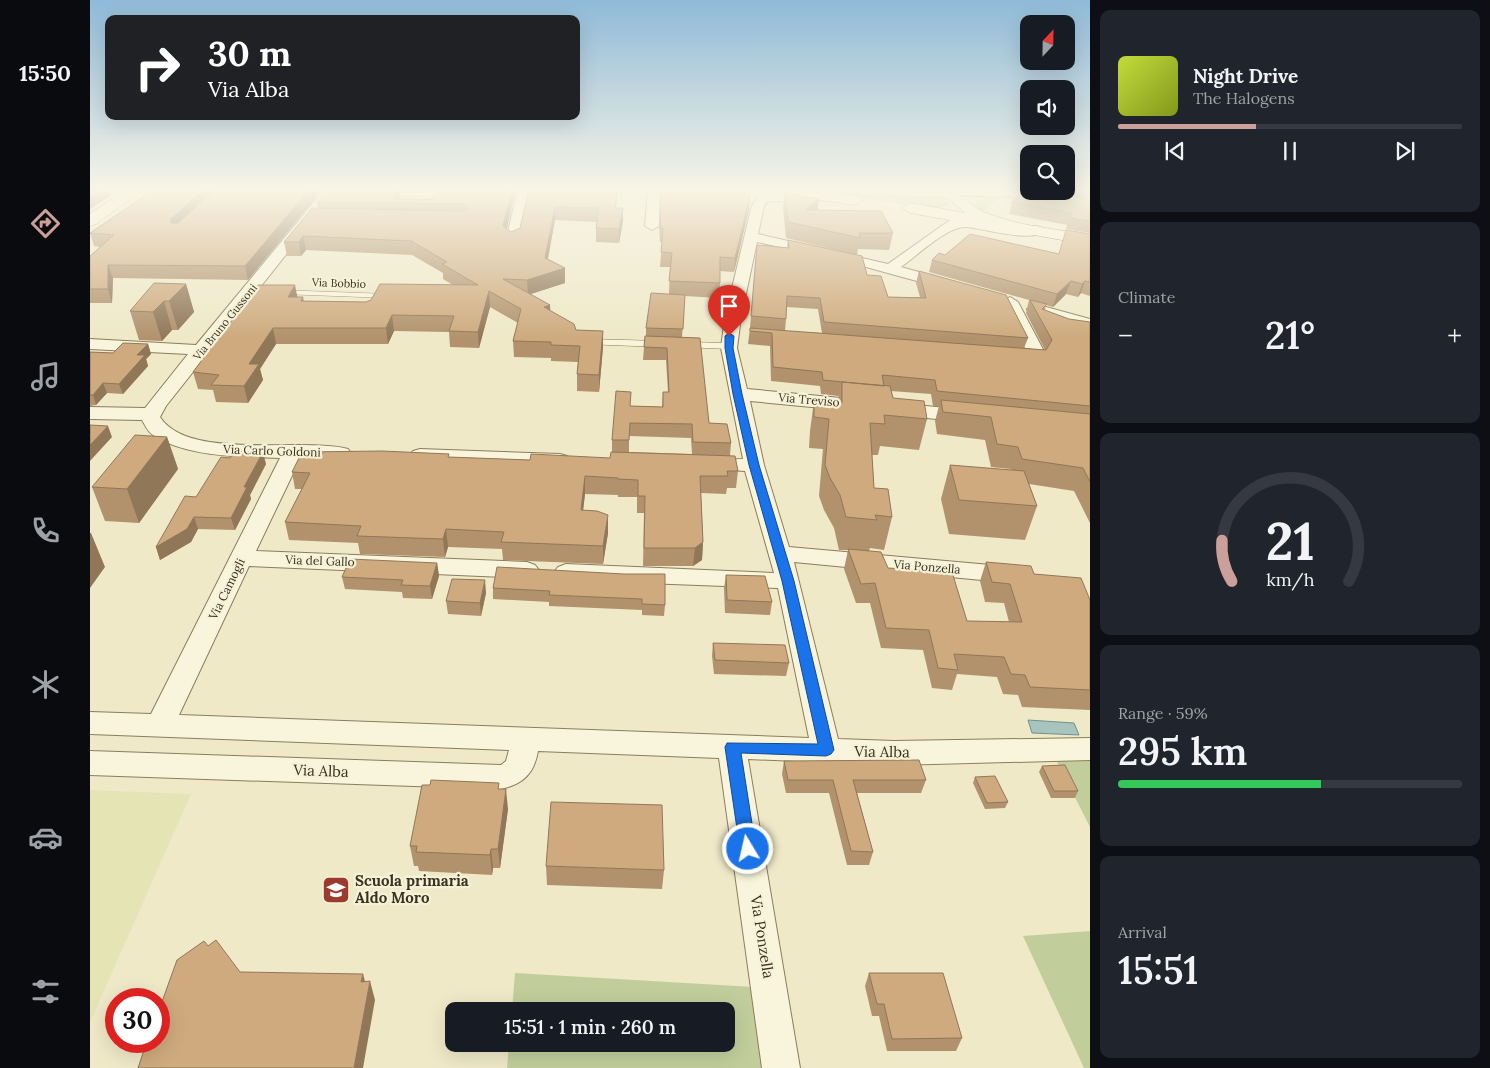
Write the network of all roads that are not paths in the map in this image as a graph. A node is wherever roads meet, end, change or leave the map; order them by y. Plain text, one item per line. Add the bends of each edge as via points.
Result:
1 (296, 239) edge
2 (751, 239) edge
3 (759, 239) edge
4 (929, 239) edge
5 (890, 269) junction
6 (962, 289) edge
7 (268, 292) edge
8 (400, 296) edge
9 (1090, 324) edge
10 (735, 338) junction
11 (579, 342) edge
12 (90, 344) edge
13 (202, 350) junction
14 (999, 356) edge
15 (738, 394) junction
16 (90, 413) edge
17 (151, 414) junction
18 (988, 418) edge
19 (293, 452) junction
20 (363, 454) edge
21 (402, 455) edge
22 (581, 460) edge
23 (688, 464) edge
24 (754, 465) junction
25 (780, 553) junction
26 (243, 558) junction
27 (1034, 576) edge
28 (788, 581) junction
29 (90, 723) edge
30 (160, 726) junction
31 (524, 739) junction
32 (732, 747) junction
33 (1090, 749) edge
34 (826, 750) junction
35 (90, 763) edge
36 (782, 1068) edge

1 - 13 street, Via Bruno Gussoni
2 - 10 street
3 - 5 street
4 - 5 street
5 - 6 street
7 - 8 lane, Via Bobbio
9 - 14 street via 1003,300 1037,356 1028,359
10 - 11 lane
10 - 15 street
12 - 13 street
13 - 17 street, Via Bruno Gussoni
15 - 18 street, Via Treviso
15 - 24 street
16 - 17 street
17 - 19 street, Via Carlo Goldoni via 150,420 156,429 180,442 214,448
19 - 20 street, Via Carlo Goldoni
19 - 26 street, Via Camogli
21 - 22 street
23 - 24 street
24 - 25 street
25 - 27 street, Via Ponzella
25 - 28 street
26 - 28 street, Via del Gallo
26 - 30 street, Via Camogli
28 - 34 street
29 - 30 street, Via Alba
30 - 31 street, Via Alba
31 - 32 street, Via Alba
31 - 35 street, Via Alba via 519,768 511,775 501,777
32 - 34 street, Via Alba
32 - 36 street, Via Ponzella
33 - 34 street, Via Alba via 913,753

